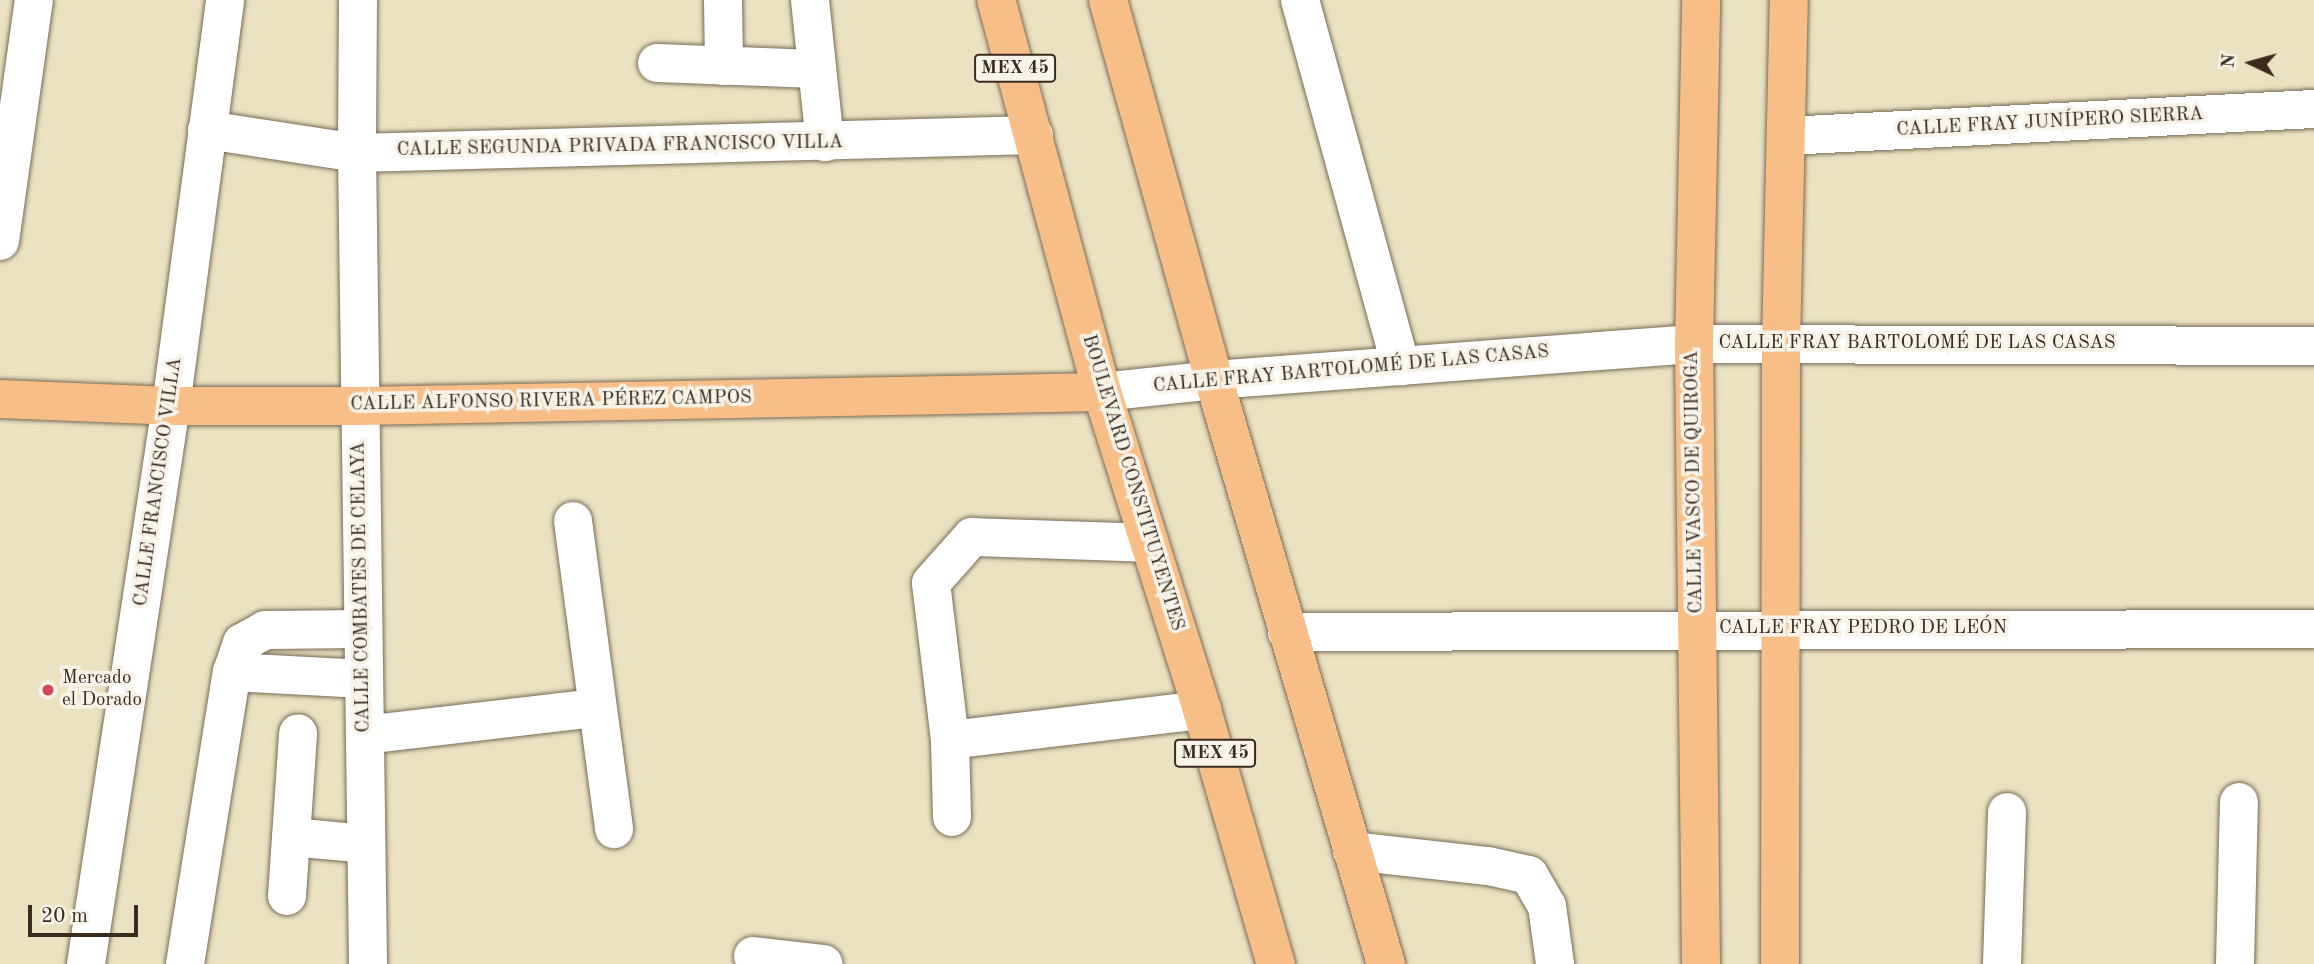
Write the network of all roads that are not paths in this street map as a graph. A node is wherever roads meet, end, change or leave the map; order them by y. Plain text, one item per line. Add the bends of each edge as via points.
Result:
1 (34, 0) edge
2 (225, 0) edge
3 (358, 0) edge
4 (723, 0) edge
5 (810, 0) edge
6 (996, 0) edge
7 (1108, 0) edge
8 (1300, 0) edge
9 (1701, 0) edge
10 (1789, 0) edge
11 (657, 63) dead end
12 (724, 66) junction
13 (816, 69) junction
14 (2314, 109) edge
15 (207, 130) junction
16 (1034, 135) junction
17 (1786, 136) junction
18 (825, 142) junction
19 (357, 153) junction
20 (0, 241) edge
21 (1694, 344) junction
22 (1781, 344) junction
23 (2314, 346) edge
24 (1401, 366) junction
25 (1214, 380) junction
26 (1102, 391) junction
27 (0, 399) edge
28 (171, 406) junction
29 (360, 406) junction
30 (573, 520) dead end
31 (1149, 543) junction
32 (323, 628) junction
33 (363, 629) junction
34 (1697, 629) junction
35 (2314, 629) edge
36 (1781, 630) junction
37 (1287, 632) junction
38 (232, 672) junction
39 (324, 676) junction
40 (364, 679) junction
41 (596, 708) junction
42 (1202, 710) junction
43 (298, 733) dead end
44 (365, 735) junction
45 (950, 740) junction
46 (2239, 802) dead end
47 (2007, 812) dead end
48 (952, 817) dead end
49 (614, 829) dead end
50 (291, 837) junction
51 (366, 844) junction
52 (1352, 851) junction
53 (287, 896) dead end
54 (753, 956) dead end
55 (86, 964) edge
56 (185, 964) edge
57 (368, 964) edge
58 (824, 964) edge
59 (1276, 964) edge
60 (1386, 964) edge
61 (1555, 964) edge
62 (1701, 964) edge
63 (1780, 964) edge
64 (2002, 964) edge
65 (2235, 964) edge

1 - 20 street
2 - 15 street, CALLE FRANCISCO VILLA
3 - 19 street, CALLE COMBATES DE CELAYA
4 - 12 street
5 - 13 street
6 - 16 main road, BOULEVARD CONSTITUYENTES / MEX 45
7 - 25 main road
8 - 24 street
9 - 21 main road, CALLE VASCO DE QUIROGA
10 - 17 main road
11 - 12 street
12 - 13 street
13 - 18 street
14 - 17 street, CALLE FRAY JUNÍPERO SIERRA
15 - 19 street, CALLE SEGUNDA PRIVADA FRANCISCO VILLA
15 - 28 street, CALLE FRANCISCO VILLA
16 - 18 street, CALLE SEGUNDA PRIVADA FRANCISCO VILLA
16 - 26 main road, BOULEVARD CONSTITUYENTES / MEX 45
17 - 22 main road
18 - 19 street, CALLE SEGUNDA PRIVADA FRANCISCO VILLA
19 - 29 street, CALLE COMBATES DE CELAYA
21 - 22 street, CALLE FRAY BARTOLOMÉ DE LAS CASAS
21 - 24 street, CALLE FRAY BARTOLOMÉ DE LAS CASAS
21 - 34 main road, CALLE VASCO DE QUIROGA
22 - 23 street, CALLE FRAY BARTOLOMÉ DE LAS CASAS
22 - 36 main road
24 - 25 street, CALLE FRAY BARTOLOMÉ DE LAS CASAS
25 - 26 street, CALLE FRAY BARTOLOMÉ DE LAS CASAS
25 - 37 main road
26 - 29 main road, CALLE ALFONSO RIVERA PÉREZ CAMPOS
26 - 31 main road, BOULEVARD CONSTITUYENTES / MEX 45
27 - 28 main road, CALLE ALFONSO RIVERA PÉREZ CAMPOS
28 - 29 main road, CALLE ALFONSO RIVERA PÉREZ CAMPOS
28 - 55 street, CALLE FRANCISCO VILLA
29 - 33 street, CALLE COMBATES DE CELAYA
30 - 41 street
31 - 42 main road, BOULEVARD CONSTITUYENTES / MEX 45
31 - 45 street via 972,537 931,583
32 - 33 street
32 - 38 street via 265,630 242,643
32 - 39 street
33 - 40 street, CALLE COMBATES DE CELAYA
34 - 36 street, CALLE FRAY PEDRO DE LEÓN
34 - 37 street, CALLE FRAY PEDRO DE LEÓN
34 - 62 main road, CALLE VASCO DE QUIROGA
35 - 36 street, CALLE FRAY PEDRO DE LEÓN
36 - 63 main road
37 - 52 main road
38 - 39 street
38 - 56 street
39 - 40 street
40 - 44 street, CALLE COMBATES DE CELAYA
41 - 44 street
41 - 49 street
42 - 45 street
42 - 59 main road, BOULEVARD CONSTITUYENTES / MEX 45
43 - 50 street
44 - 51 street, CALLE COMBATES DE CELAYA
45 - 48 street
46 - 65 street
47 - 64 street
50 - 51 street
50 - 53 street
51 - 57 street, CALLE COMBATES DE CELAYA
52 - 60 main road
52 - 61 street via 1529,875 1547,906
54 - 58 street

